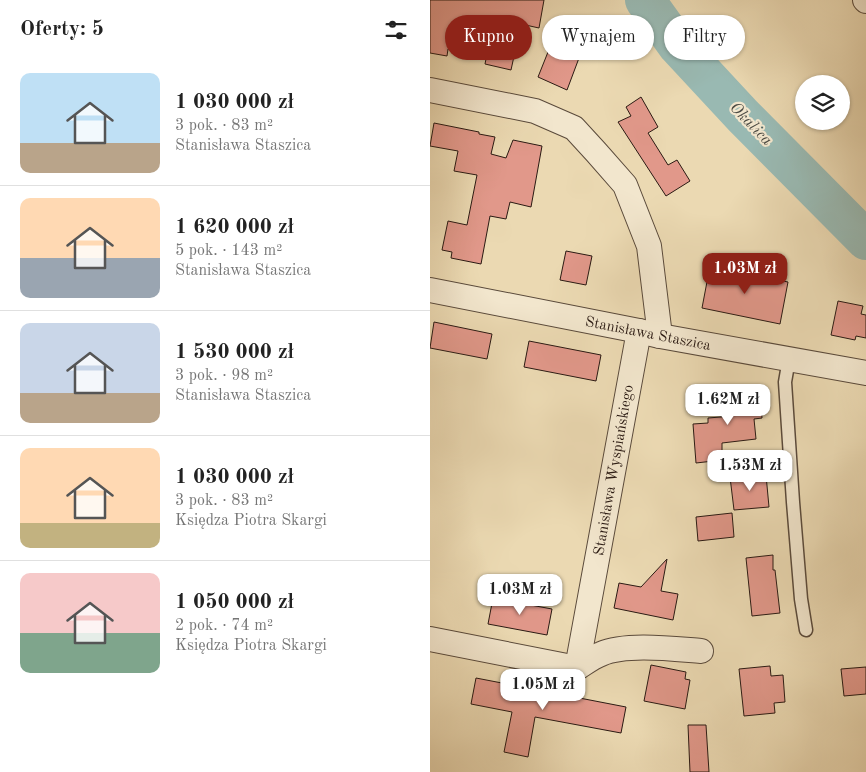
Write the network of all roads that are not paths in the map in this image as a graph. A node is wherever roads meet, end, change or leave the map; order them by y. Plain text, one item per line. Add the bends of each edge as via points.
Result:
1 (430, 90) edge
2 (430, 290) edge
3 (649, 334) junction
4 (789, 359) junction
5 (866, 373) edge
6 (806, 630) dead end
7 (430, 639) edge
8 (701, 651) dead end
9 (577, 668) junction

1 - 3 street, Stanisława Wyspiańskiego via 535,111 574,128 625,186 649,246
2 - 3 street, Stanisława Staszica
3 - 4 street, Stanisława Staszica
3 - 9 street, Stanisława Wyspiańskiego
4 - 5 street, Stanisława Staszica
4 - 6 lane via 784,382
7 - 9 street
8 - 9 street via 626,649 602,653

